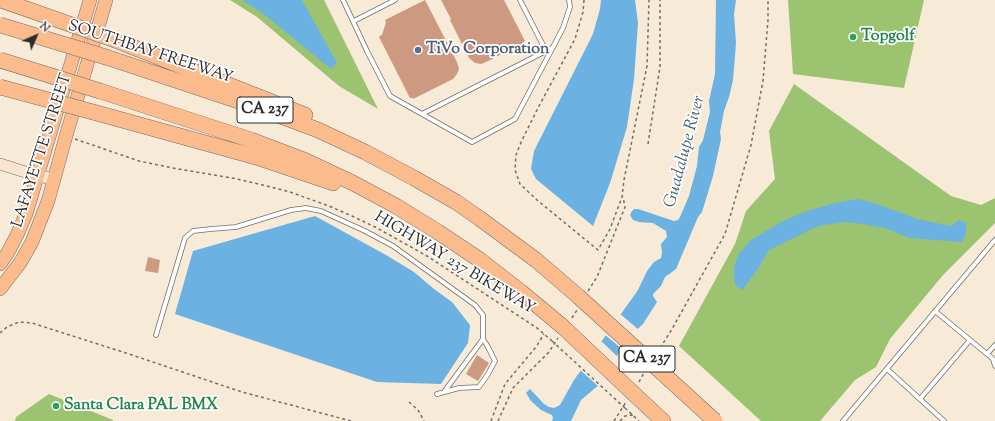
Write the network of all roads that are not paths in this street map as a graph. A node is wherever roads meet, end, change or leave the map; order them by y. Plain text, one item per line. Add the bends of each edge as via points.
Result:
1 (1, 0) edge
2 (90, 0) edge
3 (106, 0) edge
4 (343, 0) edge
5 (383, 0) edge
6 (395, 0) edge
7 (520, 0) edge
8 (569, 0) edge
9 (385, 5) junction
10 (354, 22) junction
11 (0, 25) edge
12 (553, 47) junction
13 (546, 51) junction
14 (0, 60) edge
15 (0, 87) edge
16 (422, 114) junction
17 (0, 164) edge
18 (38, 176) junction
19 (414, 178) junction
20 (54, 179) junction
21 (396, 206) junction
22 (995, 240) edge
23 (0, 264) edge
24 (0, 289) edge
25 (935, 311) junction
26 (156, 335) dead end
27 (483, 339) junction
28 (970, 340) junction
29 (995, 345) edge
30 (987, 354) junction
31 (995, 366) edge
32 (887, 369) junction
33 (444, 392) junction
34 (437, 394) dead end
35 (920, 399) junction
36 (663, 421) edge
37 (715, 421) edge
38 (844, 421) edge
39 (944, 421) edge

1 - 19 highway, bridge via 115,40 338,129 390,155
2 - 18 main road, LAFAYETTE STREET
3 - 20 main road, LAFAYETTE STREET
4 - 10 lane
5 - 9 lane
6 - 9 lane
7 - 13 lane
8 - 12 lane via 570,7 563,28
9 - 10 lane
10 - 16 lane via 390,96
11 - 19 highway, SOUTHBAY FREEWAY / CA 237, bridge via 110,58 259,108 318,130
12 - 13 lane
12 - 16 lane via 515,119 472,142
13 - 16 lane
14 - 21 highway, CA 237, bridge via 251,140 304,160
15 - 21 highway, bridge via 256,157
17 - 18 street
18 - 20 street
18 - 23 main road, LAFAYETTE STREET via 17,235
19 - 37 highway, SOUTHBAY FREEWAY / CA 237, bridge via 456,202 536,260
20 - 24 main road, LAFAYETTE STREET via 32,242
21 - 36 highway, CA 237, bridge via 480,260 564,326
22 - 25 lane
25 - 28 lane
25 - 32 lane
26 - 27 lane via 185,238 194,232 236,227 306,208 321,211 393,246 475,305 483,315
27 - 33 lane
27 - 33 lane via 495,361 488,374 479,386
28 - 30 lane
28 - 35 lane
29 - 30 lane
30 - 31 lane via 993,359
32 - 35 lane
32 - 38 lane
33 - 34 lane
35 - 39 lane

